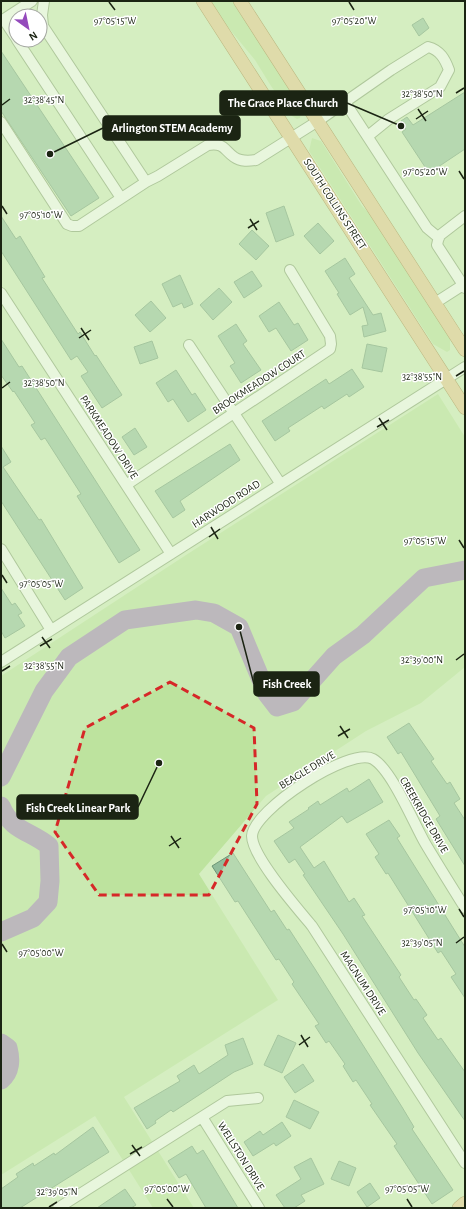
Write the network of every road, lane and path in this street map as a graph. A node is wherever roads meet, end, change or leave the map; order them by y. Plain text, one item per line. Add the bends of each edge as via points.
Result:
1 (32, 1) edge
2 (44, 1) edge
3 (203, 1) edge
4 (240, 1) edge
5 (2, 20) edge
6 (23, 48) edge
7 (345, 102) junction
8 (318, 121) junction
9 (1, 122) edge
10 (368, 136) junction
11 (292, 138) junction
12 (146, 182) junction
13 (121, 198) junction
14 (465, 216) edge
15 (438, 238) junction
16 (290, 270) dead end
17 (464, 287) edge
18 (1, 293) edge
19 (435, 303) junction
20 (189, 345) dead end
21 (465, 350) edge
22 (465, 366) edge
23 (447, 378) junction
24 (465, 408) edge
25 (234, 413) junction
26 (280, 483) junction
27 (126, 485) junction
28 (1, 549) edge
29 (171, 554) junction
30 (51, 630) junction
31 (1, 662) edge
32 (346, 760) joint
33 (263, 817) joint
34 (465, 908) edge
35 (258, 1098) dead end
36 (202, 1117) junction
37 (465, 1163) edge
38 (465, 1203) edge
39 (73, 1204) edge
40 (58, 1208) edge
41 (259, 1208) edge
42 (459, 1208) edge

1 - 5 street
2 - 12 street via 43,26
3 - 11 main road, SOUTH COLLINS STREET
4 - 8 main road
6 - 13 street
7 - 8 street
7 - 10 street
7 - 10 street via 428,47 435,49 444,59 449,70 440,87 389,119
8 - 11 street
8 - 19 main road
9 - 13 street via 67,224 79,226
10 - 15 street via 427,228
11 - 12 street via 256,160 244,161 235,158 226,148 216,144 208,145
11 - 23 main road, SOUTH COLLINS STREET
12 - 13 street
14 - 15 street via 447,228
15 - 17 street via 437,245
16 - 25 street, BROOKMEADOW COURT via 330,336 330,349
17 - 19 street
18 - 27 street, PARKMEADOW DRIVE
19 - 21 main road
20 - 25 street
22 - 23 street, HARWOOD ROAD
23 - 24 main road, SOUTH COLLINS STREET
23 - 26 street, HARWOOD ROAD
25 - 26 street
25 - 27 street, BROOKMEADOW COURT
26 - 29 street, HARWOOD ROAD
27 - 29 street, PARKMEADOW DRIVE
28 - 30 street
29 - 30 street, HARWOOD ROAD
30 - 31 street, HARWOOD ROAD
32 - 33 street, BEAGLE DRIVE via 287,794
32 - 34 street, CREEKRIDGE DRIVE via 363,756 373,759 382,768
33 - 37 street, MAGNUM DRIVE via 254,828 252,837 258,854 285,894 312,926
35 - 36 street via 227,1101
36 - 39 street
36 - 41 street, WELLSTON DRIVE
38 - 42 main road
39 - 40 street

